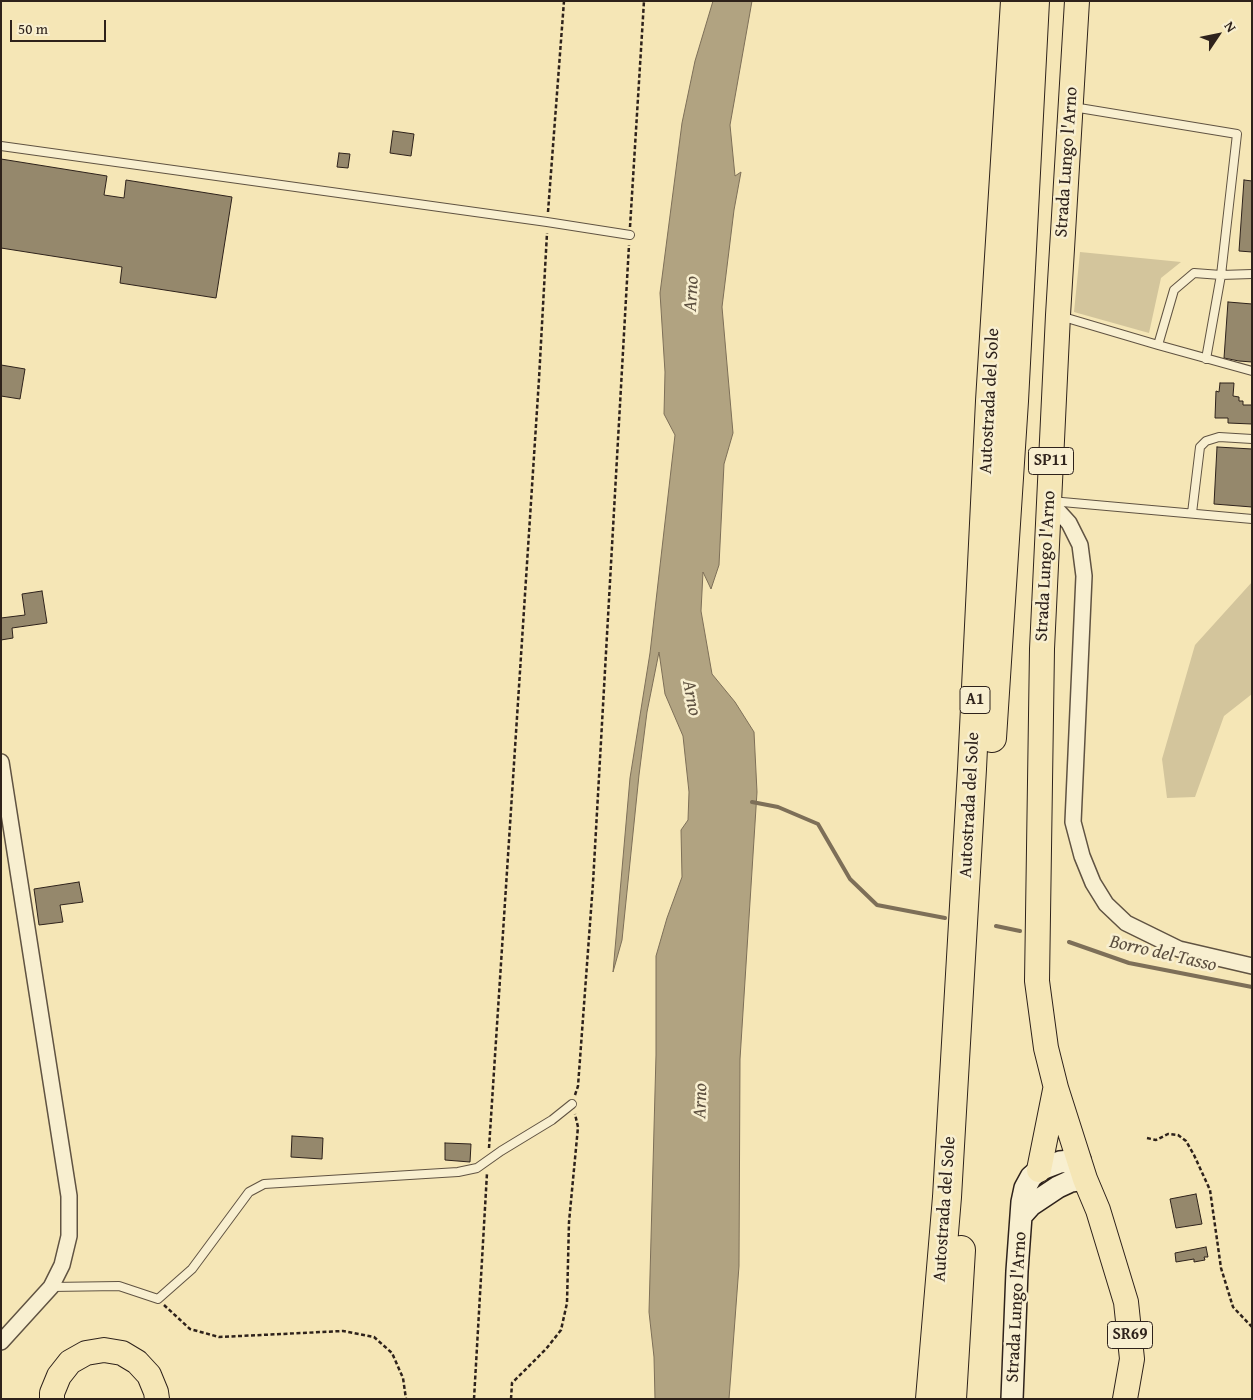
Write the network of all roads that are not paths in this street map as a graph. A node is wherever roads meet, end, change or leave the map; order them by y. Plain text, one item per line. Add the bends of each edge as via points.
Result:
1 (1015, 1) edge
2 (1035, 1) edge
3 (1077, 1) edge
4 (1071, 107) junction
5 (1, 146) edge
6 (630, 234) road end
7 (1252, 274) edge
8 (1221, 275) junction
9 (1058, 315) junction
10 (1158, 345) junction
11 (1206, 359) junction
12 (1252, 371) edge
13 (1252, 439) edge
14 (1049, 500) junction
15 (1192, 513) junction
16 (1252, 519) edge
17 (1, 762) edge
18 (1252, 966) edge
19 (1056, 1088) junction
20 (572, 1104) road end
21 (1082, 1169) junction
22 (1039, 1170) junction
23 (1022, 1215) junction
24 (51, 1287) junction
25 (1, 1342) edge
26 (159, 1397) edge
27 (52, 1399) edge
28 (930, 1399) edge
29 (952, 1399) edge
30 (1012, 1399) edge
31 (1124, 1399) edge

1 - 28 highway, Autostrada del Sole / A1 via 948,1177
2 - 29 highway, Autostrada del Sole / A1 via 1015,392
3 - 4 main road, Strada Lungo l'Arno / SP11
4 - 8 lane via 1236,134
4 - 9 main road, Strada Lungo l'Arno / SP11
5 - 6 lane
7 - 8 lane
8 - 10 lane via 1194,273 1174,290
8 - 11 lane
9 - 10 lane
9 - 14 main road, Strada Lungo l'Arno / SP11
10 - 11 lane
11 - 12 lane
13 - 15 lane via 1220,437 1206,441 1200,447
14 - 15 lane
14 - 18 street via 1069,523 1080,545 1083,568 1073,822 1093,883 1106,904 1126,923 1179,949
14 - 19 main road, Strada Lungo l'Arno / SP11 via 1042,649 1037,981 1046,1048
15 - 16 lane
17 - 24 street via 69,1196 69,1236 62,1265
19 - 21 main road, Strada Lungo l'Arno
19 - 22 main road
20 - 24 lane via 477,1168 458,1172 264,1184 249,1192 192,1269 158,1299 119,1286
21 - 22 street via 1060,1162
21 - 23 street via 1071,1181 1031,1205
21 - 31 main road, Strada Lungo l'Arno / SR69 via 1126,1302 1132,1359
22 - 23 street, Strada Lungo l'Arno via 1031,1176 1025,1188
23 - 30 street, Strada Lungo l'Arno
24 - 25 street
26 - 27 main road via 149,1375 138,1362 122,1353 104,1350 86,1353 70,1362 59,1376

